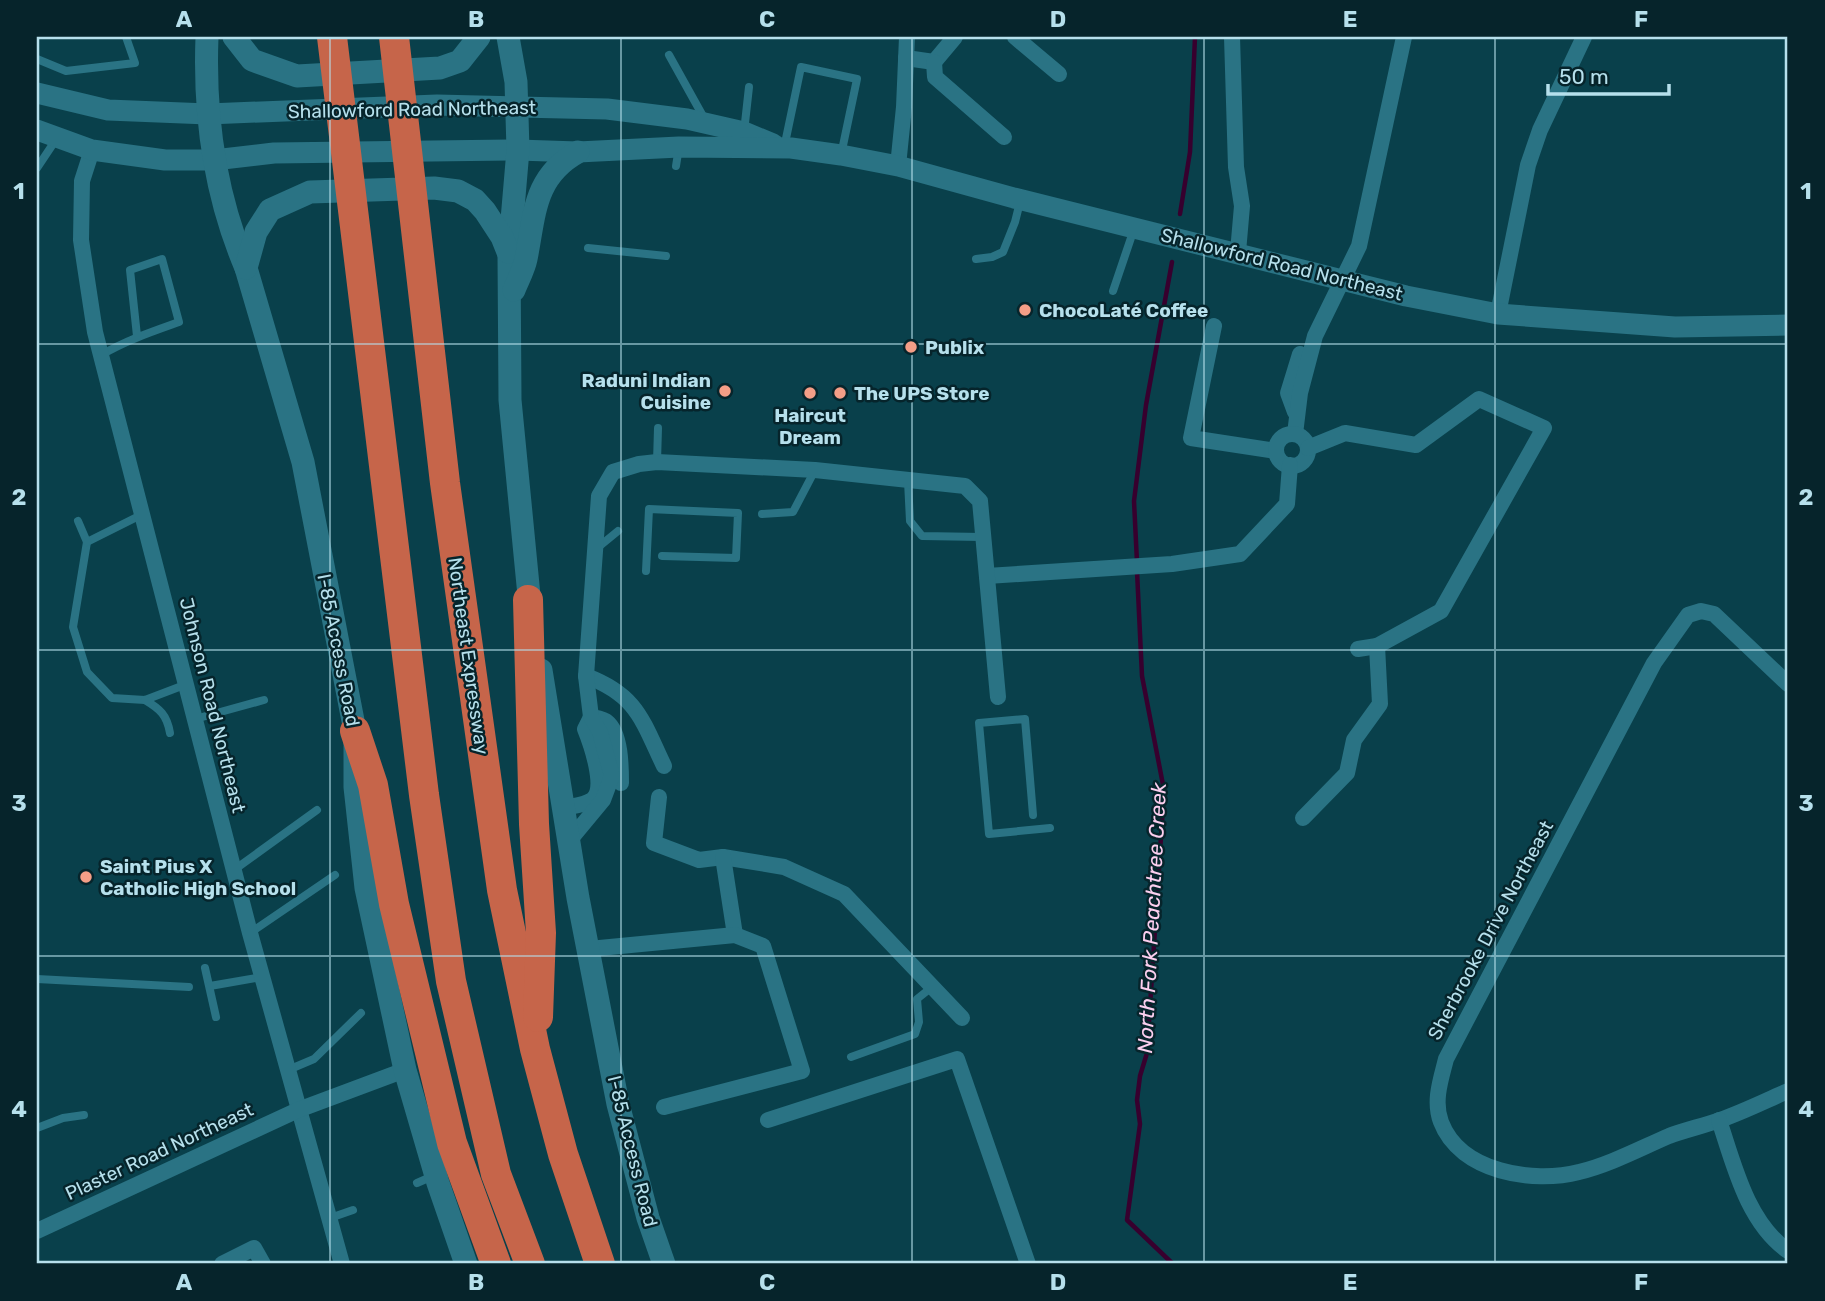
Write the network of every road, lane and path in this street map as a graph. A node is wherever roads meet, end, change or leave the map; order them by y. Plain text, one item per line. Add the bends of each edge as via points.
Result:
1 (126, 37) edge
2 (206, 37) edge
3 (234, 37) edge
4 (332, 37) edge
5 (394, 37) edge
6 (479, 37) edge
7 (508, 37) edge
8 (906, 37) edge
9 (955, 37) edge
10 (1015, 37) edge
11 (1231, 37) edge
12 (1404, 37) edge
13 (1584, 37) edge
14 (669, 55) dead end
15 (906, 58) junction
16 (37, 59) edge
17 (934, 62) junction
18 (1059, 74) dead end
19 (749, 87) dead end
20 (37, 93) edge
21 (517, 106) junction
22 (208, 114) junction
23 (708, 124) junction
24 (37, 130) edge
25 (744, 132) junction
26 (57, 138) junction
27 (1004, 138) dead end
28 (784, 148) junction
29 (92, 150) junction
30 (519, 150) junction
31 (578, 152) junction
32 (841, 155) junction
33 (214, 160) junction
34 (898, 166) junction
35 (37, 168) edge
36 (1020, 199) junction
37 (1135, 226) junction
38 (588, 248) dead end
39 (1238, 253) junction
40 (509, 255) junction
41 (666, 256) dead end
42 (976, 258) dead end
43 (246, 268) junction
44 (1343, 280) junction
45 (1113, 291) dead end
46 (510, 299) junction
47 (1498, 314) junction
48 (1788, 325) edge
49 (1214, 326) dead end
50 (137, 336) junction
51 (101, 355) junction
52 (658, 428) dead end
53 (1295, 434) junction
54 (1308, 448) junction
55 (1276, 451) junction
56 (657, 462) junction
57 (1290, 466) junction
58 (815, 470) junction
59 (908, 481) junction
60 (762, 514) dead end
61 (141, 515) junction
62 (78, 521) dead end
63 (618, 531) dead end
64 (982, 537) junction
65 (87, 542) junction
66 (594, 551) junction
67 (662, 556) dead end
68 (646, 571) dead end
69 (987, 576) junction
70 (528, 600) junction
71 (1377, 646) junction
72 (1358, 649) dead end
73 (586, 676) junction
74 (187, 684) junction
75 (1788, 684) edge
76 (998, 696) dead end
77 (145, 699) junction
78 (264, 699) dead end
79 (195, 719) junction
80 (355, 731) junction
81 (170, 733) dead end
82 (605, 748) junction
83 (664, 766) dead end
84 (659, 797) dead end
85 (564, 808) junction
86 (317, 810) dead end
87 (1033, 815) dead end
88 (1303, 818) dead end
89 (1050, 828) dead end
90 (569, 841) junction
91 (723, 856) junction
92 (234, 870) junction
93 (335, 875) dead end
94 (250, 933) junction
95 (735, 935) junction
96 (589, 949) junction
97 (205, 968) dead end
98 (262, 977) junction
99 (37, 979) edge
100 (209, 986) junction
101 (189, 987) dead end
102 (932, 987) junction
103 (361, 1013) dead end
104 (216, 1017) dead end
105 (962, 1018) dead end
106 (535, 1049) junction
107 (851, 1057) dead end
108 (288, 1070) junction
109 (405, 1070) junction
110 (1788, 1091) edge
111 (664, 1107) dead end
112 (298, 1110) junction
113 (84, 1115) dead end
114 (768, 1120) dead end
115 (1719, 1121) junction
116 (37, 1128) edge
117 (353, 1210) dead end
118 (330, 1218) junction
119 (37, 1231) edge
120 (1788, 1251) edge
121 (222, 1264) edge
122 (263, 1264) edge
123 (342, 1264) edge
124 (466, 1264) edge
125 (496, 1264) edge
126 (530, 1264) edge
127 (600, 1264) edge
128 (664, 1264) edge
129 (1028, 1264) edge

1 - 16 lane via 135,63 66,71
2 - 22 main road, I-85 Access Road
3 - 6 main road via 252,60 297,76 440,68 460,61
4 - 126 highway via 424,795 452,981 496,1174
5 - 106 highway, Northeast Expressway via 445,483 500,878
7 - 21 main road, I-85 Access Road
8 - 15 street
9 - 17 street
10 - 18 street
11 - 39 street via 1242,206
12 - 44 street via 1359,246
13 - 47 street via 1528,164
14 - 23 lane
15 - 17 street
15 - 34 street
17 - 27 street via 935,77
19 - 25 lane
20 - 22 street, Shallowford Road Northeast via 108,110
21 - 22 street, Shallowford Road Northeast
21 - 23 street, Shallowford Road Northeast via 607,109
21 - 30 main road, I-85 Access Road
22 - 33 main road, I-85 Access Road
23 - 25 street, Shallowford Road Northeast
24 - 26 street, Shallowford Road Northeast
25 - 28 street, Shallowford Road Northeast
26 - 29 street, Shallowford Road Northeast
26 - 35 lane
28 - 31 street, Shallowford Road Northeast via 677,156
28 - 32 street, Shallowford Road Northeast
28 - 32 lane via 801,67 857,79
29 - 33 street, Shallowford Road Northeast via 165,160
29 - 51 street, Johnson Road Northeast via 82,181 82,240
30 - 31 street, Shallowford Road Northeast
30 - 33 street, Shallowford Road Northeast via 274,153
30 - 40 main road, I-85 Access Road
31 - 46 main road via 553,170 540,192 525,261
32 - 34 street, Shallowford Road Northeast
33 - 43 main road, I-85 Access Road via 233,238
34 - 36 street, Shallowford Road Northeast
36 - 37 street, Shallowford Road Northeast
36 - 42 lane via 1003,252
37 - 39 street, Shallowford Road Northeast
37 - 45 lane
38 - 41 lane
39 - 44 street, Shallowford Road Northeast
40 - 43 main road via 498,229 475,200 458,191 310,192 270,211 256,232
40 - 46 main road, I-85 Access Road
43 - 80 main road, I-85 Access Road via 303,462
44 - 47 street, Shallowford Road Northeast
44 - 53 street via 1315,336
46 - 70 main road, I-85 Access Road via 510,400
47 - 48 street, Shallowford Road Northeast via 1675,327
49 - 55 street via 1191,438
50 - 50 lane via 179,322 162,259 130,270
50 - 51 lane
51 - 61 street, Johnson Road Northeast
52 - 56 lane
53 - 54 street
53 - 55 street via 1281,438
54 - 57 street via 1304,459
54 - 71 street via 1345,433 1416,445 1479,399 1544,428 1441,611
55 - 57 street via 1280,461
56 - 58 street
56 - 66 street via 613,472 599,496
57 - 69 street via 1287,504 1240,554 1172,564
58 - 59 street
58 - 60 lane via 793,512
59 - 64 street via 965,486 980,501
59 - 64 lane via 910,521 922,536
61 - 65 lane
61 - 74 street, Johnson Road Northeast
62 - 65 lane
63 - 66 lane
64 - 69 street
65 - 77 lane via 73,627 87,672 112,698
66 - 73 street
67 - 68 lane via 736,558 738,513 649,509
69 - 76 street
70 - 85 main road, I-85 Access Road
70 - 106 highway via 541,933
71 - 72 street
71 - 88 street via 1380,704 1354,740 1347,773
73 - 82 street via 591,716
73 - 83 street via 610,685 638,710
74 - 77 lane
74 - 79 street, Johnson Road Northeast
75 - 115 street, Sherbrooke Drive Northeast via 1714,614 1688,615 1654,663 1446,1059 1437,1099 1440,1120 1451,1142 1507,1173 1542,1177 1580,1172 1681,1131
77 - 81 lane via 168,720
78 - 79 lane
79 - 92 street, Johnson Road Northeast
80 - 109 main road, I-85 Access Road via 355,787 366,888
80 - 125 highway via 373,785 394,904 452,1143
82 - 85 street via 596,798
82 - 90 street via 612,776 603,800
84 - 91 street via 654,843 699,860
85 - 90 main road, I-85 Access Road
86 - 92 lane
87 - 89 lane via 1025,719 979,723 989,834
90 - 96 main road, I-85 Access Road
91 - 95 street
91 - 102 street via 785,867 844,894
92 - 94 street, Johnson Road Northeast
93 - 94 lane
94 - 98 street, Johnson Road Northeast
95 - 96 street
95 - 111 street via 763,946 802,1071
96 - 128 main road, I-85 Access Road via 618,1104
97 - 100 lane
98 - 100 lane
98 - 108 street, Johnson Road Northeast
99 - 101 lane
100 - 104 lane
102 - 105 street
102 - 107 lane via 917,999 915,1034
103 - 108 lane via 314,1059
106 - 127 highway, Northeast Expressway via 563,1154
108 - 112 street, Johnson Road Northeast
109 - 112 street, Plaster Road Northeast
109 - 124 main road, I-85 Access Road via 427,1179
110 - 115 street, Sherbrooke Drive Northeast
112 - 118 street, Johnson Road Northeast
112 - 119 street, Plaster Road Northeast
113 - 116 lane
114 - 129 street via 957,1059
115 - 120 street via 1742,1189 1758,1219
117 - 118 lane
118 - 123 street, Johnson Road Northeast
121 - 122 street via 254,1248

